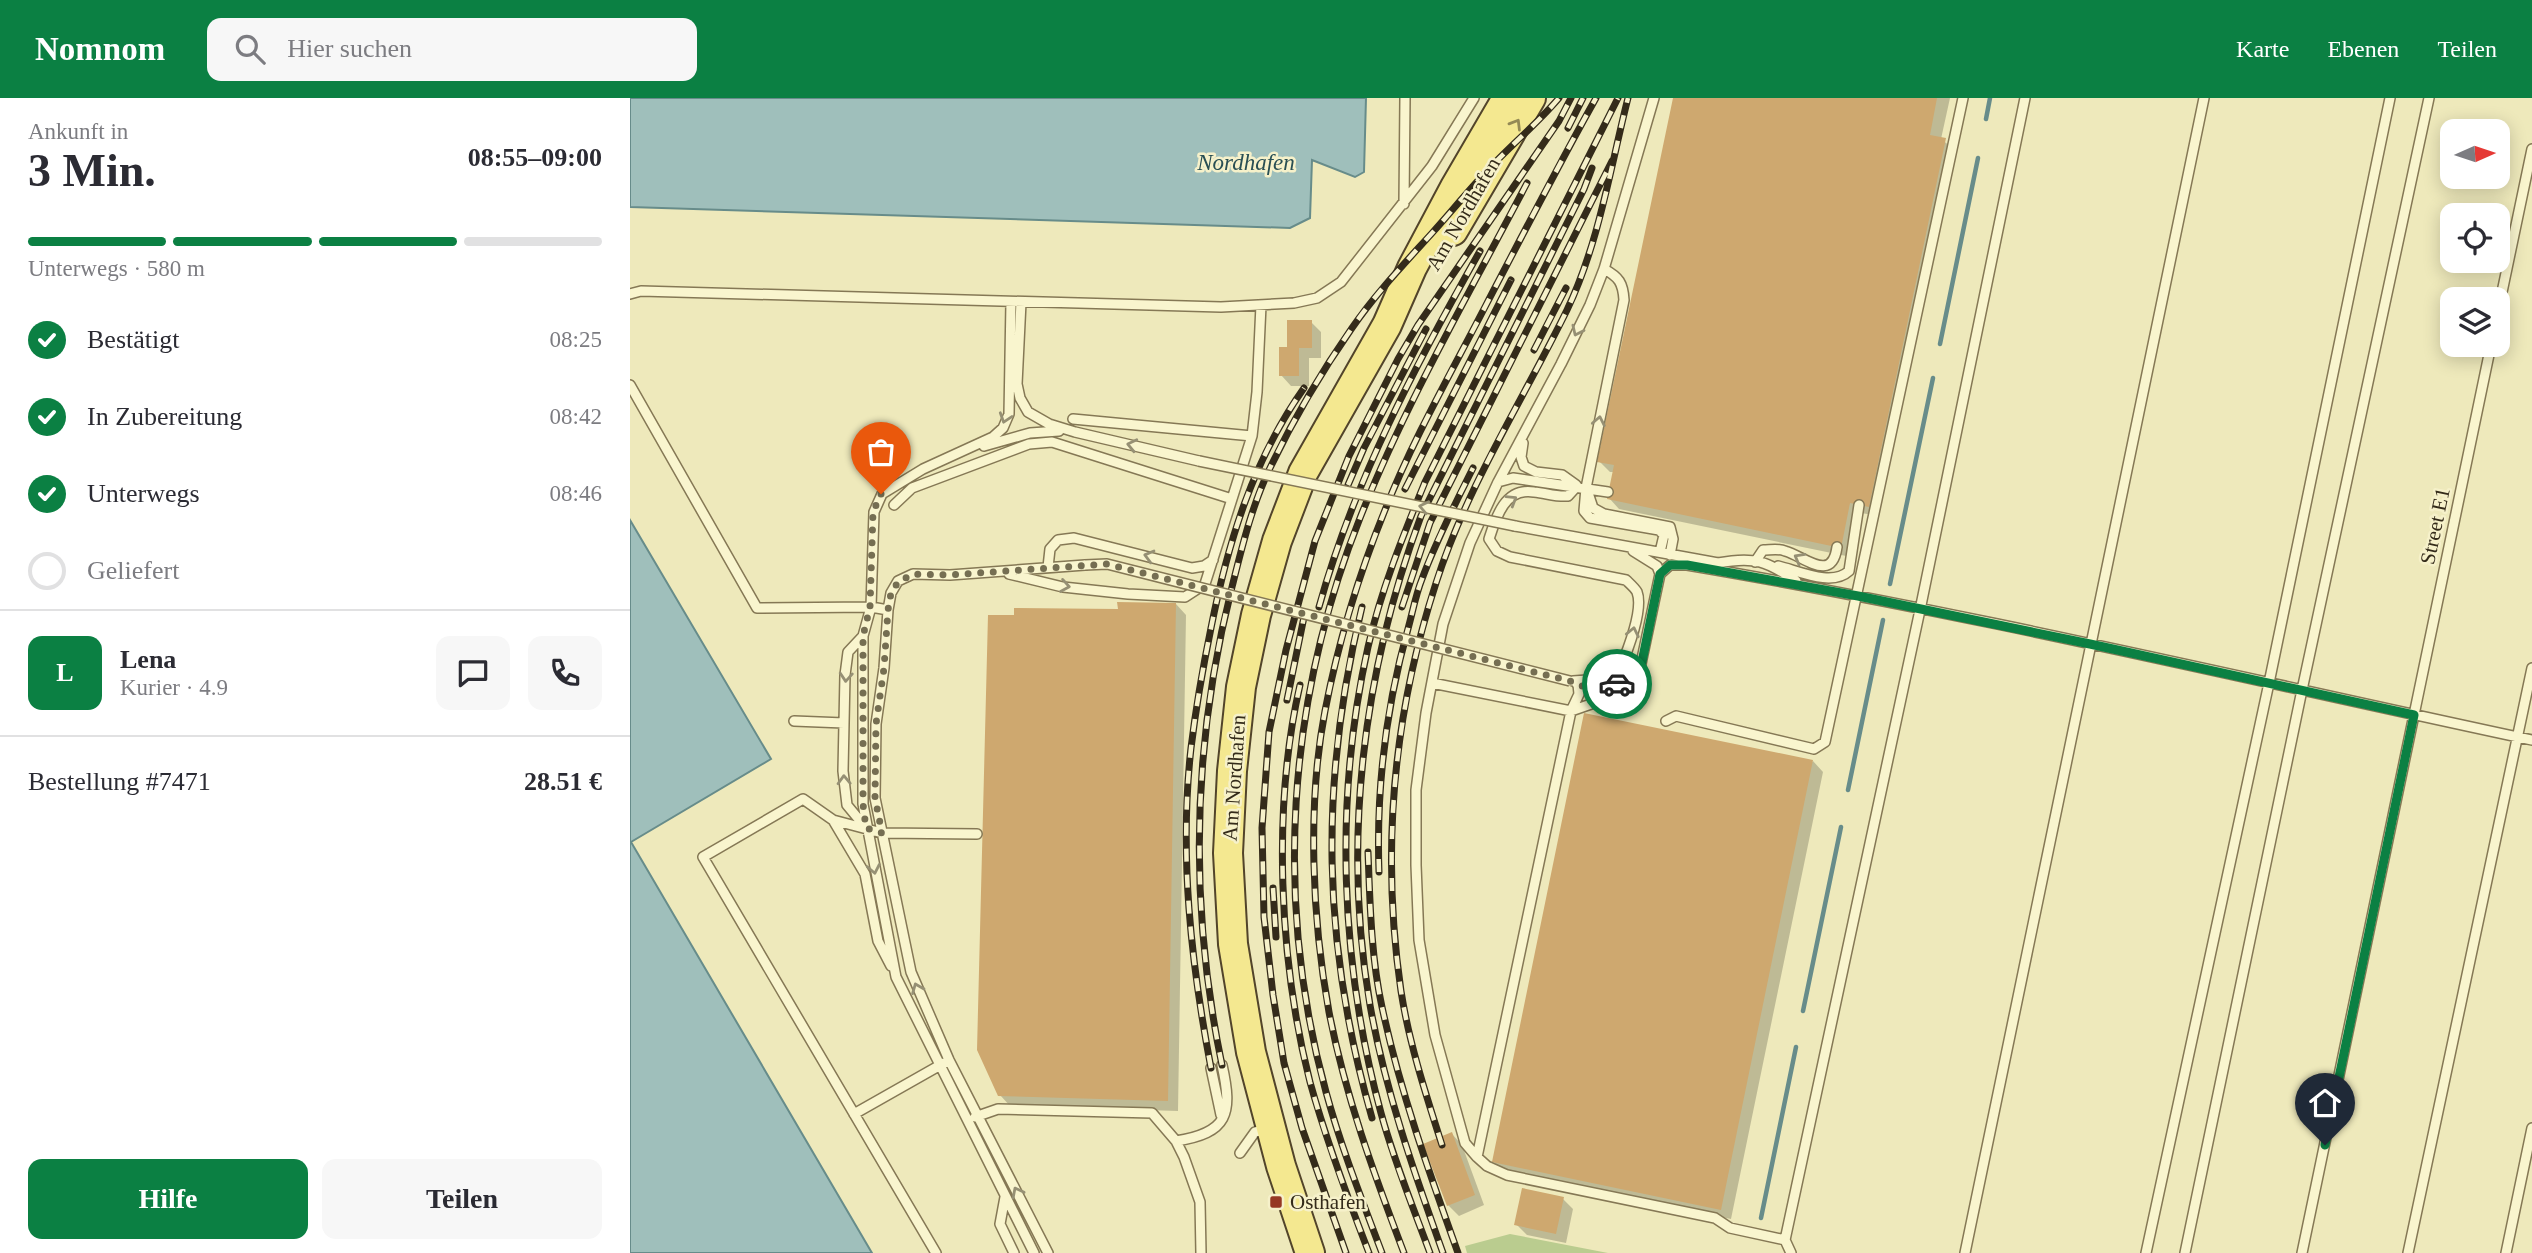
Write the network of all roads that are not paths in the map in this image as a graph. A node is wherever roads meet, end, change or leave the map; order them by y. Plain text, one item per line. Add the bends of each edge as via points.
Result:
1 (1405, 98) edge
2 (1474, 98) edge
3 (1507, 98) edge
4 (1531, 98) edge
5 (1654, 98) edge
6 (1964, 98) edge
7 (2025, 98) edge
8 (2204, 98) edge
9 (2390, 98) edge
10 (2429, 98) edge
11 (2532, 149) edge
12 (1404, 204) junction
13 (1604, 269) junction
14 (2503, 287) edge
15 (630, 294) edge
16 (1016, 302) junction
17 (1261, 305) junction
18 (1387, 325) junction
19 (2489, 357) edge
20 (630, 385) edge
21 (1073, 419) dead end
22 (1075, 432) junction
23 (1525, 433) junction
24 (1252, 436) junction
25 (959, 453) junction
26 (1498, 482) junction
27 (1582, 487) junction
28 (1608, 492) dead end
29 (1232, 499) junction
30 (894, 505) dead end
31 (1859, 505) dead end
32 (1626, 547) junction
33 (1837, 547) dead end
34 (1660, 552) junction
35 (1670, 555) junction
36 (1213, 560) junction
37 (1755, 562) junction
38 (1772, 565) junction
39 (1048, 567) junction
40 (999, 571) junction
41 (1660, 574) junction
42 (1801, 584) junction
43 (1858, 596) junction
44 (870, 607) junction
45 (888, 610) junction
46 (1920, 610) junction
47 (863, 636) junction
48 (2090, 644) junction
49 (1642, 662) junction
50 (2532, 668) edge
51 (1574, 682) junction
52 (1432, 683) junction
53 (2269, 683) junction
54 (2302, 690) junction
55 (1571, 712) junction
56 (2414, 715) junction
57 (794, 721) dead end
58 (1666, 721) dead end
59 (844, 723) junction
60 (2518, 737) junction
61 (2532, 740) edge
62 (833, 820) junction
63 (866, 828) junction
64 (882, 833) junction
65 (977, 834) dead end
66 (896, 977) junction
67 (950, 1060) junction
68 (1222, 1065) dead end
69 (939, 1066) junction
70 (1211, 1068) dead end
71 (854, 1114) junction
72 (978, 1115) junction
73 (1222, 1120) junction
74 (967, 1121) junction
75 (1271, 1128) junction
76 (2532, 1128) edge
77 (1176, 1141) junction
78 (1240, 1153) dead end
79 (1477, 1157) junction
80 (1005, 1197) junction
81 (1785, 1240) junction
82 (936, 1253) edge
83 (1014, 1253) edge
84 (1034, 1253) edge
85 (1048, 1253) edge
86 (1201, 1253) edge
87 (1310, 1253) edge
88 (1791, 1253) edge
89 (1965, 1253) edge
90 (2146, 1253) edge
91 (2185, 1253) edge
92 (2302, 1253) edge
93 (2408, 1253) edge
94 (2506, 1253) edge

1 - 12 lane
2 - 12 lane
3 - 18 main road, Am Nordhafen via 1412,268
18 -> 4 main road, Am Nordhafen via 1426,277
5 - 13 lane
6 - 43 lane
7 - 46 lane
8 - 48 lane
9 - 53 lane
10 - 54 lane
11 - 14 lane
12 - 17 lane via 1341,282 1317,298
13 -> 23 lane
27 -> 13 lane via 1624,300 1623,284
15 - 16 lane
16 - 17 lane
16 - 22 lane via 1020,398 1028,412
16 -> 25 lane via 1009,414 993,437
17 - 24 lane
18 - 75 main road, Am Nordhafen via 1303,474 1277,541 1241,687 1228,853 1233,944 1251,1052
19 - 56 lane, Street E1
20 - 44 lane via 757,608
21 - 24 lane
22 - 25 lane via 1043,430
32 -> 22 lane, bridge
23 - 26 lane
23 - 27 lane via 1524,466 1562,475
24 - 29 lane
25 - 44 lane via 881,494 873,512
26 - 27 lane via 1513,478
26 - 52 lane via 1470,543 1443,624
27 - 28 lane
27 - 34 lane via 1584,511 1590,518 1659,530 1664,535
27 - 35 lane via 1593,508 1604,514 1670,527
51 -> 27 lane via 1601,679 1620,669 1631,642 1637,591 1626,580 1510,556 1497,551 1489,539 1499,509 1511,496 1531,491 1567,496
29 - 30 lane via 1052,442 1029,444 912,488
29 - 36 lane
31 - 38 lane via 1849,571 1842,578
32 - 34 lane
32 - 41 lane via 1646,557
33 -> 37 lane via 1836,558 1827,565 1814,566 1783,550 1763,550
34 - 35 lane
35 - 37 lane via 1718,563
36 -> 39 lane via 1192,568 1074,538 1058,540 1050,549
40 -> 36 lane via 1063,587 1185,597 1205,584
37 - 38 lane
38 - 42 lane
39 - 40 lane
39 - 51 lane, bridge via 1107,564
40 - 45 lane via 913,574 898,582
41 - 42 lane via 1670,565 1687,565
41 - 49 lane
42 - 43 lane
43 - 46 lane
43 - 58 lane via 1825,742 1814,749 1676,716
44 - 45 lane
44 - 47 lane
45 - 64 lane via 876,724 875,798
46 - 48 lane
46 - 81 lane
47 -> 59 lane via 848,652
47 - 63 lane
48 - 53 lane
48 - 89 lane
49 - 51 lane via 1623,682 1590,689
49 - 55 lane via 1635,692
50 - 60 lane
51 - 55 lane via 1579,694
52 - 55 lane
52 - 79 lane via 1416,790 1419,940 1445,1076 1465,1143
53 - 54 lane
53 - 90 lane
54 - 56 lane
54 - 91 lane
55 - 79 lane
56 - 60 lane
56 - 92 lane, Street E1
57 - 59 lane
63 -> 59 lane via 847,805 844,792
60 - 61 lane
60 - 93 lane
62 - 63 lane
62 - 66 lane via 864,874 877,941
62 - 71 lane via 803,799 703,857
63 - 64 lane
63 -> 66 lane
64 - 65 lane
67 -> 64 lane via 911,972
66 - 69 lane
67 - 69 lane
67 - 72 lane
68 - 73 lane via 1228,1103
69 - 71 lane
69 - 74 lane
70 - 73 lane
71 - 82 lane
72 - 74 lane
72 - 77 lane via 998,1109 1152,1113
85 -> 72 lane
73 - 77 lane via 1214,1131
74 - 80 lane
75 - 78 lane via 1255,1132
75 - 87 main road, Am Nordhafen
76 - 94 lane
77 - 86 lane via 1200,1202
79 - 81 lane via 1507,1175 1715,1218 1730,1228
80 - 83 lane via 1000,1224
80 - 84 lane
81 - 88 lane

